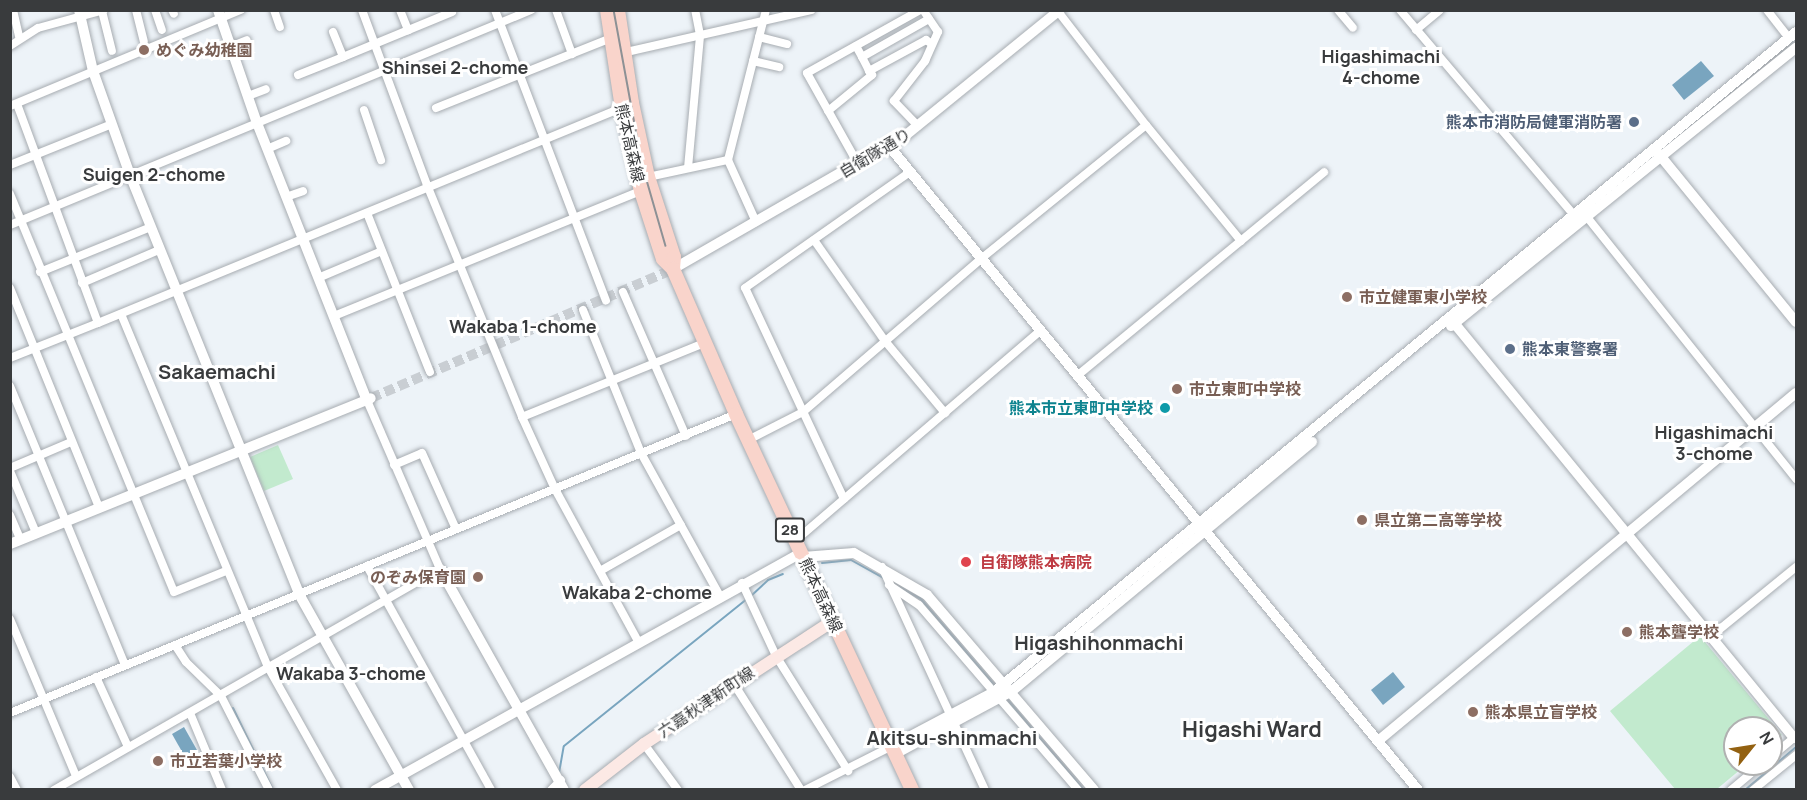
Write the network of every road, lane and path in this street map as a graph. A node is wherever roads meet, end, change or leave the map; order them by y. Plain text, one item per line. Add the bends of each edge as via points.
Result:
1 (13, 10) edge
2 (136, 10) edge
3 (155, 10) edge
4 (242, 10) edge
5 (274, 10) edge
6 (362, 10) edge
7 (400, 10) edge
8 (495, 10) edge
9 (531, 10) edge
10 (556, 10) edge
11 (607, 10) edge
12 (618, 10) edge
13 (695, 10) edge
14 (766, 10) edge
15 (811, 10) edge
16 (921, 10) edge
17 (1338, 10) edge
18 (1400, 10) edge
19 (1440, 10) edge
20 (1767, 10) edge
21 (103, 11) edge
22 (1058, 11) edge
23 (452, 12) dead end
24 (80, 14) edge
25 (219, 15) edge
26 (929, 19) junction
27 (764, 21) junction
28 (500, 23) junction
29 (280, 27) dead end
30 (1353, 28) dead end
31 (162, 30) dead end
32 (408, 30) junction
33 (1416, 30) junction
34 (333, 32) dead end
35 (700, 35) junction
36 (1793, 35) edge
37 (19, 37) junction
38 (759, 37) junction
39 (611, 38) junction
40 (144, 40) dead end
41 (248, 40) dead end
42 (375, 44) junction
43 (787, 44) dead end
44 (932, 44) junction
45 (10, 46) edge
46 (230, 46) junction
47 (856, 46) junction
48 (1797, 48) edge
49 (112, 51) dead end
50 (572, 54) junction
51 (618, 54) junction
52 (343, 57) junction
53 (862, 57) junction
54 (753, 61) junction
55 (779, 67) dead end
56 (385, 70) junction
57 (93, 71) junction
58 (869, 71) junction
59 (298, 75) dead end
60 (518, 76) junction
61 (266, 89) dead end
62 (248, 96) junction
63 (14, 105) edge
64 (627, 106) junction
65 (436, 108) dead end
66 (364, 110) dead end
67 (828, 111) junction
68 (257, 123) junction
69 (112, 124) junction
70 (1146, 125) junction
71 (918, 126) junction
72 (542, 140) junction
73 (286, 141) dead end
74 (889, 146) junction
75 (267, 149) junction
76 (1658, 153) junction
77 (35, 156) junction
78 (381, 160) dead end
79 (728, 160) junction
80 (858, 164) junction
81 (10, 165) edge
82 (688, 168) junction
83 (910, 172) junction
84 (1324, 172) dead end
85 (130, 175) junction
86 (648, 177) junction
87 (427, 185) junction
88 (641, 190) junction
89 (303, 191) dead end
90 (10, 194) edge
91 (286, 198) junction
92 (53, 208) junction
93 (367, 213) junction
94 (1581, 214) junction
95 (572, 219) junction
96 (20, 221) junction
97 (756, 222) junction
98 (10, 225) edge
99 (151, 227) junction
100 (303, 239) junction
101 (814, 240) junction
102 (1241, 241) junction
103 (159, 250) junction
104 (382, 251) junction
105 (72, 258) junction
106 (982, 258) junction
107 (459, 263) junction
108 (673, 269) junction
109 (40, 272) junction
110 (318, 278) junction
111 (82, 283) junction
112 (10, 288) edge
113 (398, 290) junction
114 (175, 291) junction
115 (623, 292) dead end
116 (606, 300) dead end
117 (583, 310) dead end
118 (121, 314) junction
119 (334, 316) junction
120 (1452, 320) junction
121 (1797, 322) edge
122 (98, 323) junction
123 (1041, 330) junction
124 (66, 336) junction
125 (885, 341) junction
126 (704, 343) junction
127 (33, 349) junction
128 (10, 358) edge
129 (653, 363) junction
130 (430, 372) dead end
131 (1078, 375) junction
132 (610, 380) junction
133 (10, 386) edge
134 (1797, 393) edge
135 (369, 398) junction
136 (803, 412) junction
137 (945, 413) junction
138 (736, 414) junction
139 (522, 417) junction
140 (1756, 426) junction
141 (686, 436) junction
142 (748, 440) junction
143 (72, 442) junction
144 (240, 450) junction
145 (641, 453) junction
146 (40, 456) junction
147 (394, 465) junction
148 (10, 469) edge
149 (184, 472) junction
150 (1797, 479) edge
151 (555, 489) junction
152 (130, 495) junction
153 (844, 499) junction
154 (99, 507) junction
155 (10, 515) edge
156 (67, 520) junction
157 (681, 525) junction
158 (1204, 526) junction
159 (456, 529) junction
160 (36, 533) junction
161 (1627, 536) junction
162 (426, 540) junction
163 (15, 542) edge
164 (799, 550) junction
165 (367, 566) junction
166 (1797, 567) edge
167 (440, 569) junction
168 (883, 569) junction
169 (600, 571) junction
170 (226, 572) junction
171 (742, 583) junction
172 (889, 585) junction
173 (299, 594) junction
174 (720, 596) junction
175 (384, 601) junction
176 (246, 616) junction
177 (10, 619) edge
178 (832, 621) junction
179 (322, 635) junction
180 (1710, 637) junction
181 (639, 643) junction
182 (175, 645) junction
183 (776, 656) junction
184 (125, 665) junction
185 (268, 667) junction
186 (96, 677) junction
187 (734, 684) junction
188 (1003, 691) junction
189 (221, 696) junction
190 (42, 698) junction
191 (520, 709) junction
192 (10, 713) edge
193 (190, 713) junction
194 (953, 721) junction
195 (1795, 737) edge
196 (463, 739) junction
197 (1378, 741) junction
198 (644, 744) junction
199 (128, 747) junction
200 (1783, 747) edge
201 (893, 750) junction
202 (1797, 755) edge
203 (848, 771) junction
204 (401, 775) junction
205 (76, 776) junction
206 (1747, 776) edge
207 (10, 777) edge
208 (562, 785) edge
209 (1414, 788) edge
210 (17, 789) edge
211 (54, 789) edge
212 (222, 789) edge
213 (268, 789) edge
214 (337, 789) edge
215 (375, 789) edge
216 (409, 789) edge
217 (491, 789) edge
218 (551, 789) edge
219 (585, 789) edge
220 (678, 789) edge
221 (803, 789) edge
222 (912, 789) edge
223 (985, 789) edge
224 (1078, 789) edge
225 (1094, 789) edge
226 (1731, 789) edge
227 (1753, 789) edge

1 - 37 street
2 - 40 street
3 - 31 street
4 - 25 street
5 - 29 street
6 - 42 street
7 - 32 street
8 - 28 street
9 - 28 street
10 - 50 street
11 - 39 main road, 熊本高森線 / 28
12 - 51 main road, 熊本高森線 / 28
13 - 35 street
14 - 27 street
15 - 27 street
16 - 26 street
16 - 47 street
17 - 30 street
18 - 33 street
19 - 33 street
20 - 36 street
21 - 24 street
21 - 49 street
22 - 70 street
22 - 71 street, 自衛隊通り
23 - 32 street
24 - 37 street
24 - 57 street
25 - 46 street
25 - 57 street
26 - 44 street via 938,32
26 - 53 street
27 - 35 street
27 - 38 street
28 - 56 street
28 - 60 street
32 - 42 street
33 - 94 street
34 - 52 street
35 - 51 street
35 - 82 street
36 - 76 street
37 - 45 street
38 - 43 street
38 - 54 street
39 - 50 street
39 - 51 main road, 熊本高森線 / 28
41 - 46 street
42 - 52 street
42 - 56 street
44 - 58 street via 926,40
44 - 71 street via 925,61 894,101
46 - 62 street
47 - 53 street
47 - 67 street via 807,73
48 - 76 street
50 - 60 street
51 - 64 main road, 熊本高森線 / 28
52 - 59 street
53 - 58 street
54 - 55 street
54 - 79 street
56 - 68 street
56 - 87 street
57 - 63 street
57 - 69 street
58 - 67 street via 872,75
60 - 65 street
60 - 72 street
61 - 62 street
62 - 68 street
63 - 77 street
64 - 72 street
64 - 86 main road, 熊本高森線 / 28
64 - 88 main road, 熊本高森線 / 28
66 - 78 street
67 - 80 street
68 - 75 street
68 - 85 street
69 - 77 street
69 - 85 street
70 - 102 street
70 - 106 street
71 - 74 street, 自衛隊通り
72 - 87 street
72 - 95 street
73 - 75 street
74 - 80 street, 自衛隊通り
74 - 83 street
75 - 91 street
76 - 94 street
76 - 121 street
77 - 81 street
77 - 92 street
79 - 82 street
79 - 97 street
80 - 97 street, 自衛隊通り
82 - 86 street
83 - 101 street
83 - 106 street
84 - 102 street
85 - 92 street
85 - 99 street
86 - 88 street
86 - 108 main road, 熊本高森線 / 28 via 674,257
87 - 93 street
87 - 107 street
88 - 95 street
88 - 108 main road, 熊本高森線 / 28 via 663,259
89 - 91 street
90 - 96 street
91 - 100 street
92 - 96 street
92 - 105 street
93 - 100 street
93 - 104 street
94 - 120 street
94 - 140 street
95 - 107 street
95 - 116 street
96 - 98 street
96 - 109 street
97 - 108 street, 自衛隊通り
99 - 103 street
99 - 105 street
100 - 110 street
100 - 114 street
101 - 125 street
101 - 136 street via 746,288
102 - 131 street
103 - 111 street
103 - 114 street
104 - 110 street
104 - 113 street
105 - 109 street
105 - 111 street
106 - 123 street
106 - 125 street
107 - 113 street
107 - 139 street
108 - 126 main road, 熊本高森線 / 28
109 - 124 street
110 - 119 street
111 - 122 street
112 - 127 street
113 - 119 street
113 - 130 street
114 - 118 street
114 - 144 street
115 - 129 street
117 - 132 street
118 - 122 street
118 - 149 street
119 - 135 street
120 - 158 street
120 - 161 street
122 - 124 street
123 - 131 street
123 - 137 street
124 - 127 street
124 - 152 street
125 - 136 street
125 - 137 street
126 - 129 street
126 - 138 main road, 熊本高森線 / 28
127 - 128 street
127 - 143 street
129 - 132 street
129 - 141 street
131 - 158 street
132 - 139 street
132 - 145 street
133 - 146 street
134 - 140 street
135 - 144 street
135 - 147 street
136 - 142 street
136 - 153 street
137 - 153 street
138 - 141 street
138 - 142 main road, 熊本高森線 / 28
139 - 151 street
140 - 150 street
140 - 161 street
141 - 145 street
142 - 164 main road, 熊本高森線 / 28
143 - 146 street
143 - 154 street
144 - 149 street
144 - 173 street
145 - 151 street
145 - 157 street
146 - 148 street
146 - 156 street
147 - 159 street via 422,453
147 - 162 street
148 - 160 street
149 - 152 street
149 - 170 street
151 - 159 street
151 - 169 street
152 - 154 street
152 - 170 street via 174,592
153 - 164 street
154 - 156 street
155 - 163 street
156 - 160 street
156 - 184 street
157 - 169 street
157 - 174 street
158 - 188 street
158 - 197 street
159 - 162 street
160 - 163 street
161 - 180 street
161 - 197 street
162 - 165 street
162 - 167 street
164 - 168 street via 848,551
164 - 171 street
164 - 178 main road, 熊本高森線 / 28
165 - 173 street
165 - 175 street
166 - 180 street
167 - 175 street
167 - 191 street
168 - 172 street
168 - 188 street via 927,595
169 - 181 street
170 - 176 street
171 - 174 street
171 - 183 street
172 - 188 street via 919,605
172 - 194 street
173 - 176 street
173 - 179 street
174 - 181 street
175 - 179 street
175 - 196 street
176 - 182 street
176 - 185 street
177 - 190 street
178 - 183 main road, 六嘉秋津新町線
178 - 201 main road, 熊本高森線 / 28
179 - 185 street
179 - 204 street
180 - 195 street
181 - 191 street
182 - 184 street
182 - 189 street via 186,662
183 - 187 main road, 六嘉秋津新町線
183 - 203 street
184 - 186 street
185 - 189 street
185 - 214 street
186 - 190 street
186 - 199 street
187 - 198 main road, 六嘉秋津新町線
187 - 221 street
188 - 194 street
188 - 224 street
188 - 225 street
189 - 193 street
189 - 213 street
190 - 192 street
190 - 205 street
191 - 196 street
191 - 208 street
193 - 199 street
193 - 212 street
194 - 201 street
194 - 223 street
195 - 200 street
196 - 204 street
196 - 217 street
197 - 209 street
198 - 219 main road, 六嘉秋津新町線
198 - 220 street
199 - 205 street
201 - 203 street
201 - 222 main road, 熊本高森線 / 28
202 - 227 street
203 - 221 street
204 - 215 street
204 - 216 street
205 - 211 street
206 - 226 street
207 - 210 street
208 - 218 street

